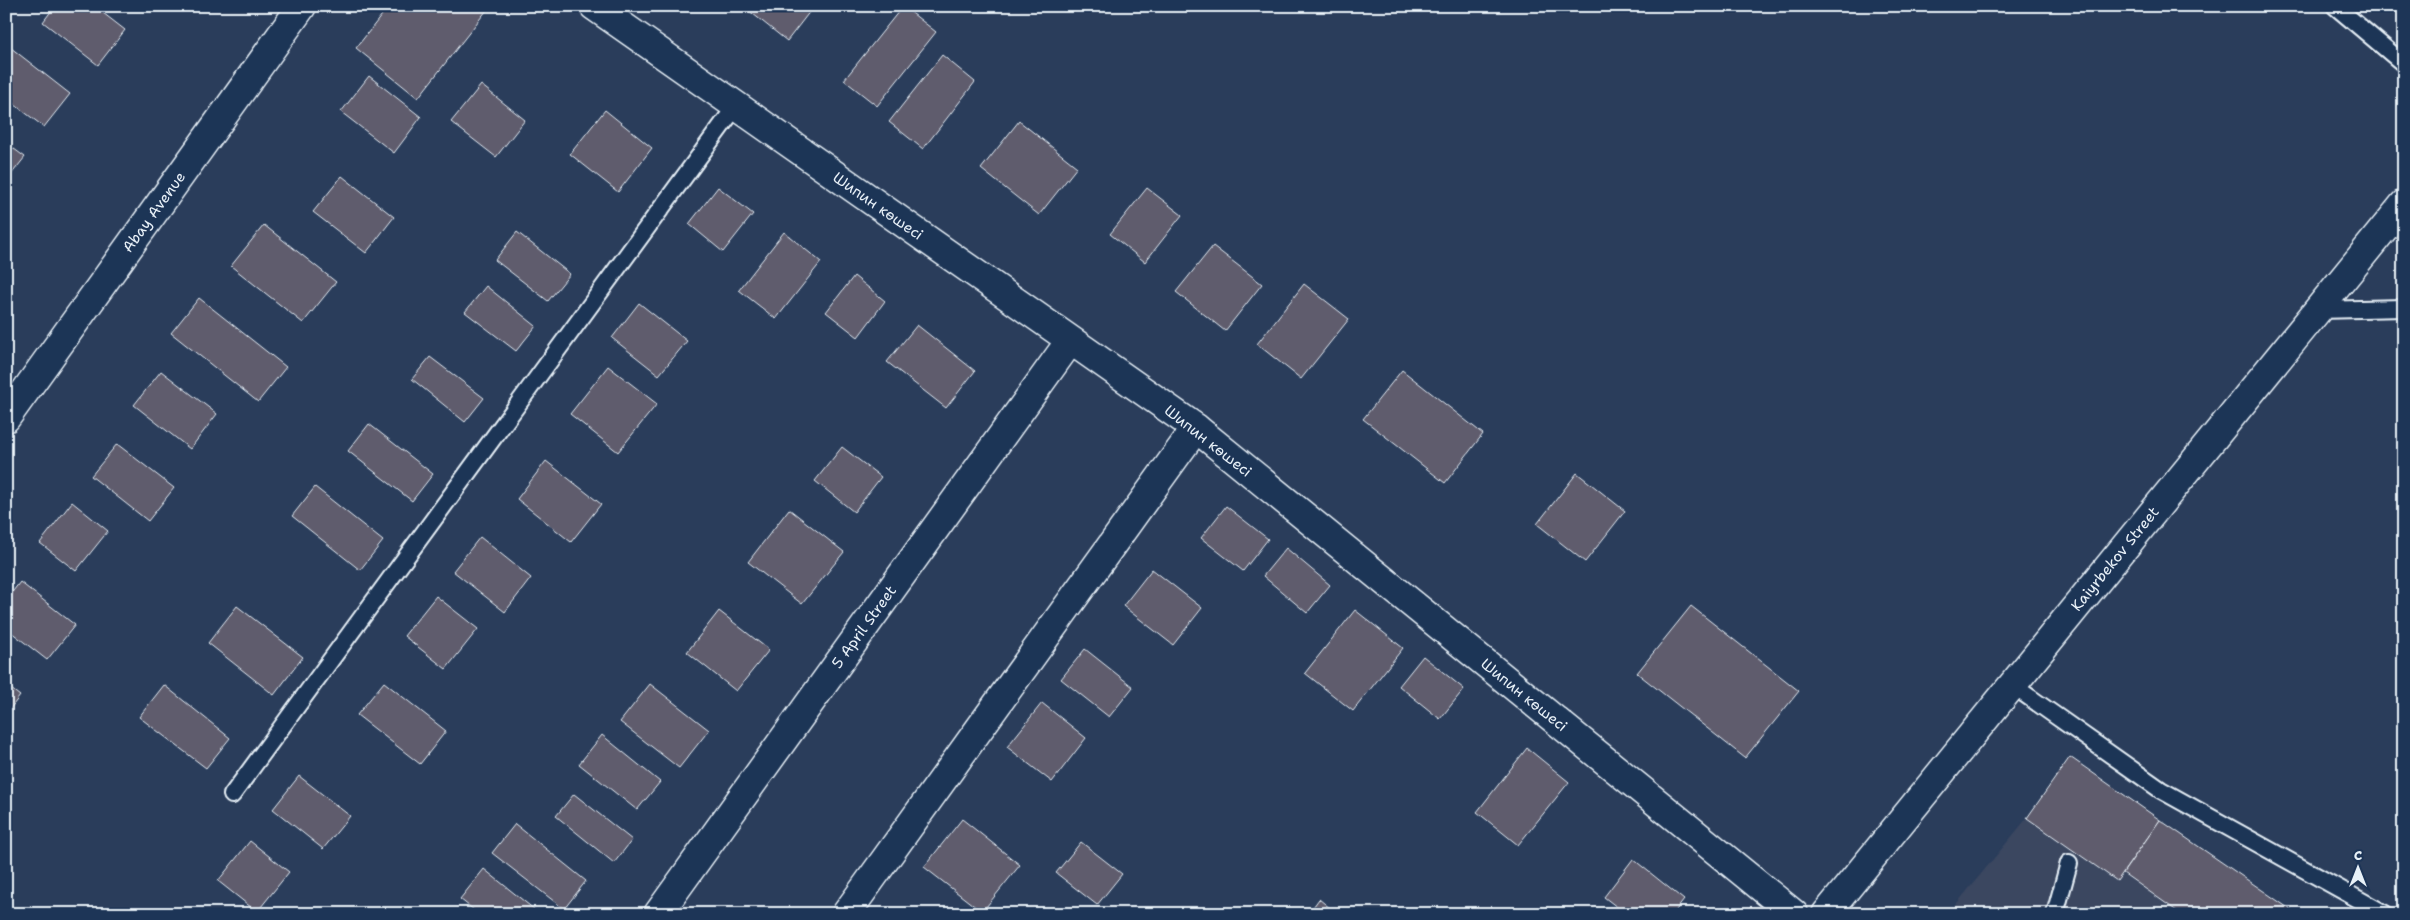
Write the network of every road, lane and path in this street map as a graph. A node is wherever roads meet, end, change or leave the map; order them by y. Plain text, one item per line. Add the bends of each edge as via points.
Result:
1 (302, 6) edge
2 (594, 6) edge
3 (2336, 6) edge
4 (2404, 64) edge
5 (736, 106) junction
6 (2404, 204) edge
7 (2404, 308) edge
8 (2317, 310) junction
9 (1070, 341) junction
10 (6, 418) edge
11 (1196, 428) junction
12 (2012, 685) junction
13 (232, 795) dead end
14 (2069, 863) dead end
15 (658, 914) edge
16 (846, 914) edge
17 (1794, 914) edge
18 (1826, 914) edge
19 (2055, 914) edge
20 (2385, 914) edge

1 - 10 street, Abay Avenue
2 - 5 street, Шипин көшесі
3 - 4 lane
5 - 9 street, Шипин көшесі
5 - 13 lane
6 - 8 street, Kaiyrbekov Street
7 - 8 lane
8 - 12 street, Kaiyrbekov Street
9 - 11 street, Шипин көшесі
9 - 15 street, 5 April Street
11 - 16 street
11 - 17 street, Шипин көшесі
12 - 18 street, Kaiyrbekov Street
12 - 20 lane via 2160,790
14 - 19 lane

